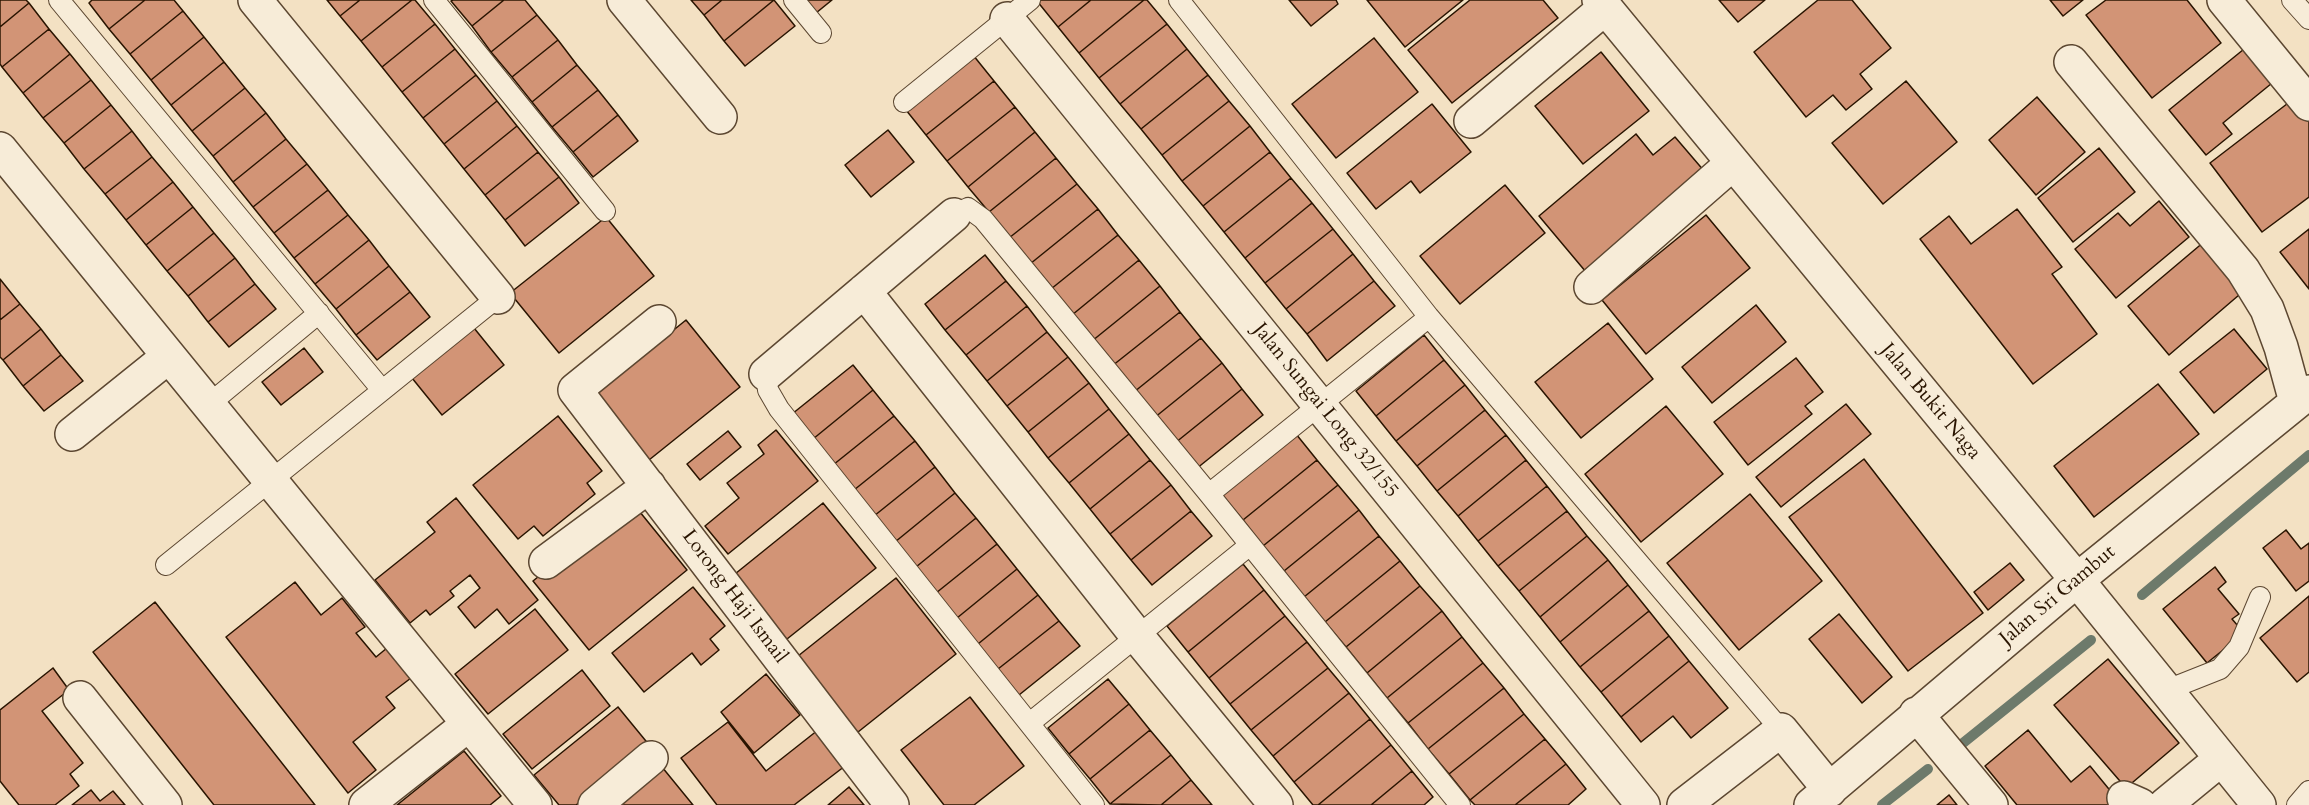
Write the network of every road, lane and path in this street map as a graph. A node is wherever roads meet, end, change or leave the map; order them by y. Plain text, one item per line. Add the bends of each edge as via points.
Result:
1 (59, 0) edge
2 (255, 0) edge
3 (434, 0) edge
4 (624, 0) edge
5 (794, 0) edge
6 (1179, 0) edge
7 (2224, 0) edge
8 (2292, 0) edge
9 (1602, 4) edge
10 (1018, 9) edge
11 (2309, 19) edge
12 (821, 33) dead end
13 (2071, 62) dead end
14 (904, 102) dead end
15 (2309, 104) edge
16 (720, 117) dead end
17 (1471, 121) dead end
18 (0, 149) edge
19 (1733, 163) junction
20 (605, 211) dead end
21 (954, 215) joint
22 (1591, 287) dead end
23 (864, 291) junction
24 (498, 297) joint
25 (319, 313) junction
26 (1429, 317) junction
27 (659, 322) dead end
28 (169, 356) junction
29 (766, 374) joint
30 (382, 390) junction
31 (2302, 397) edge
32 (208, 405) junction
33 (1320, 405) junction
34 (72, 434) dead end
35 (270, 481) junction
36 (649, 486) junction
37 (1209, 494) junction
38 (1250, 545) junction
39 (546, 562) dead end
40 (166, 565) dead end
41 (2077, 580) junction
42 (2260, 597) dead end
43 (1137, 636) junction
44 (2167, 690) junction
45 (80, 698) dead end
46 (1916, 714) junction
47 (1031, 722) junction
48 (469, 724) junction
49 (1781, 730) junction
50 (651, 758) dead end
51 (2221, 759) junction
52 (2309, 790) edge
53 (1820, 798) edge
54 (165, 805) edge
55 (366, 805) edge
56 (535, 805) edge
57 (595, 805) edge
58 (892, 805) edge
59 (1095, 805) edge
60 (1276, 805) edge
61 (1460, 805) edge
62 (1643, 805) edge
63 (1684, 805) edge
64 (1991, 805) edge
65 (2165, 805) edge
66 (2259, 805) edge
67 (2296, 805) edge

1 - 25 lane
2 - 24 street
3 - 20 lane
4 - 16 street
5 - 12 lane
6 - 26 lane
7 - 15 street
8 - 11 lane
9 - 17 street
9 - 19 street, Jalan Bukit Naga
10 - 14 lane
10 - 33 street, Jalan Sungai Long 32/155
13 - 31 street via 2243,270 2267,309
18 - 28 street
19 - 22 street
19 - 41 street, Jalan Bukit Naga
21 - 23 street
21 - 37 lane via 969,208 983,219
23 - 29 street
23 - 43 street
24 - 30 lane
25 - 30 lane
25 - 32 lane
26 - 33 lane
26 - 49 lane
27 - 36 street, Lorong Haji Ismail via 575,390
28 - 32 street
28 - 34 street
29 - 47 lane via 768,390 779,409
30 - 35 lane
31 - 41 street, Jalan Sri Gambut
32 - 35 street
33 - 37 lane
33 - 62 street, Jalan Sungai Long 32/155
35 - 40 lane
35 - 48 street
36 - 39 street
36 - 58 street, Lorong Haji Ismail
37 - 38 lane
38 - 43 lane
38 - 61 lane
41 - 44 street, Jalan Bukit Naga
41 - 46 street, Jalan Sri Gambut
42 - 44 lane via 2239,647 2220,669
43 - 47 lane
43 - 60 street
44 - 51 street, Jalan Bukit Naga
45 - 54 street
46 - 53 street, Jalan Sri Gambut
46 - 64 street
47 - 59 lane
48 - 55 street
48 - 56 street
49 - 53 street
49 - 63 street
50 - 57 street
51 - 65 street
51 - 66 street, Jalan Bukit Naga
52 - 67 lane

